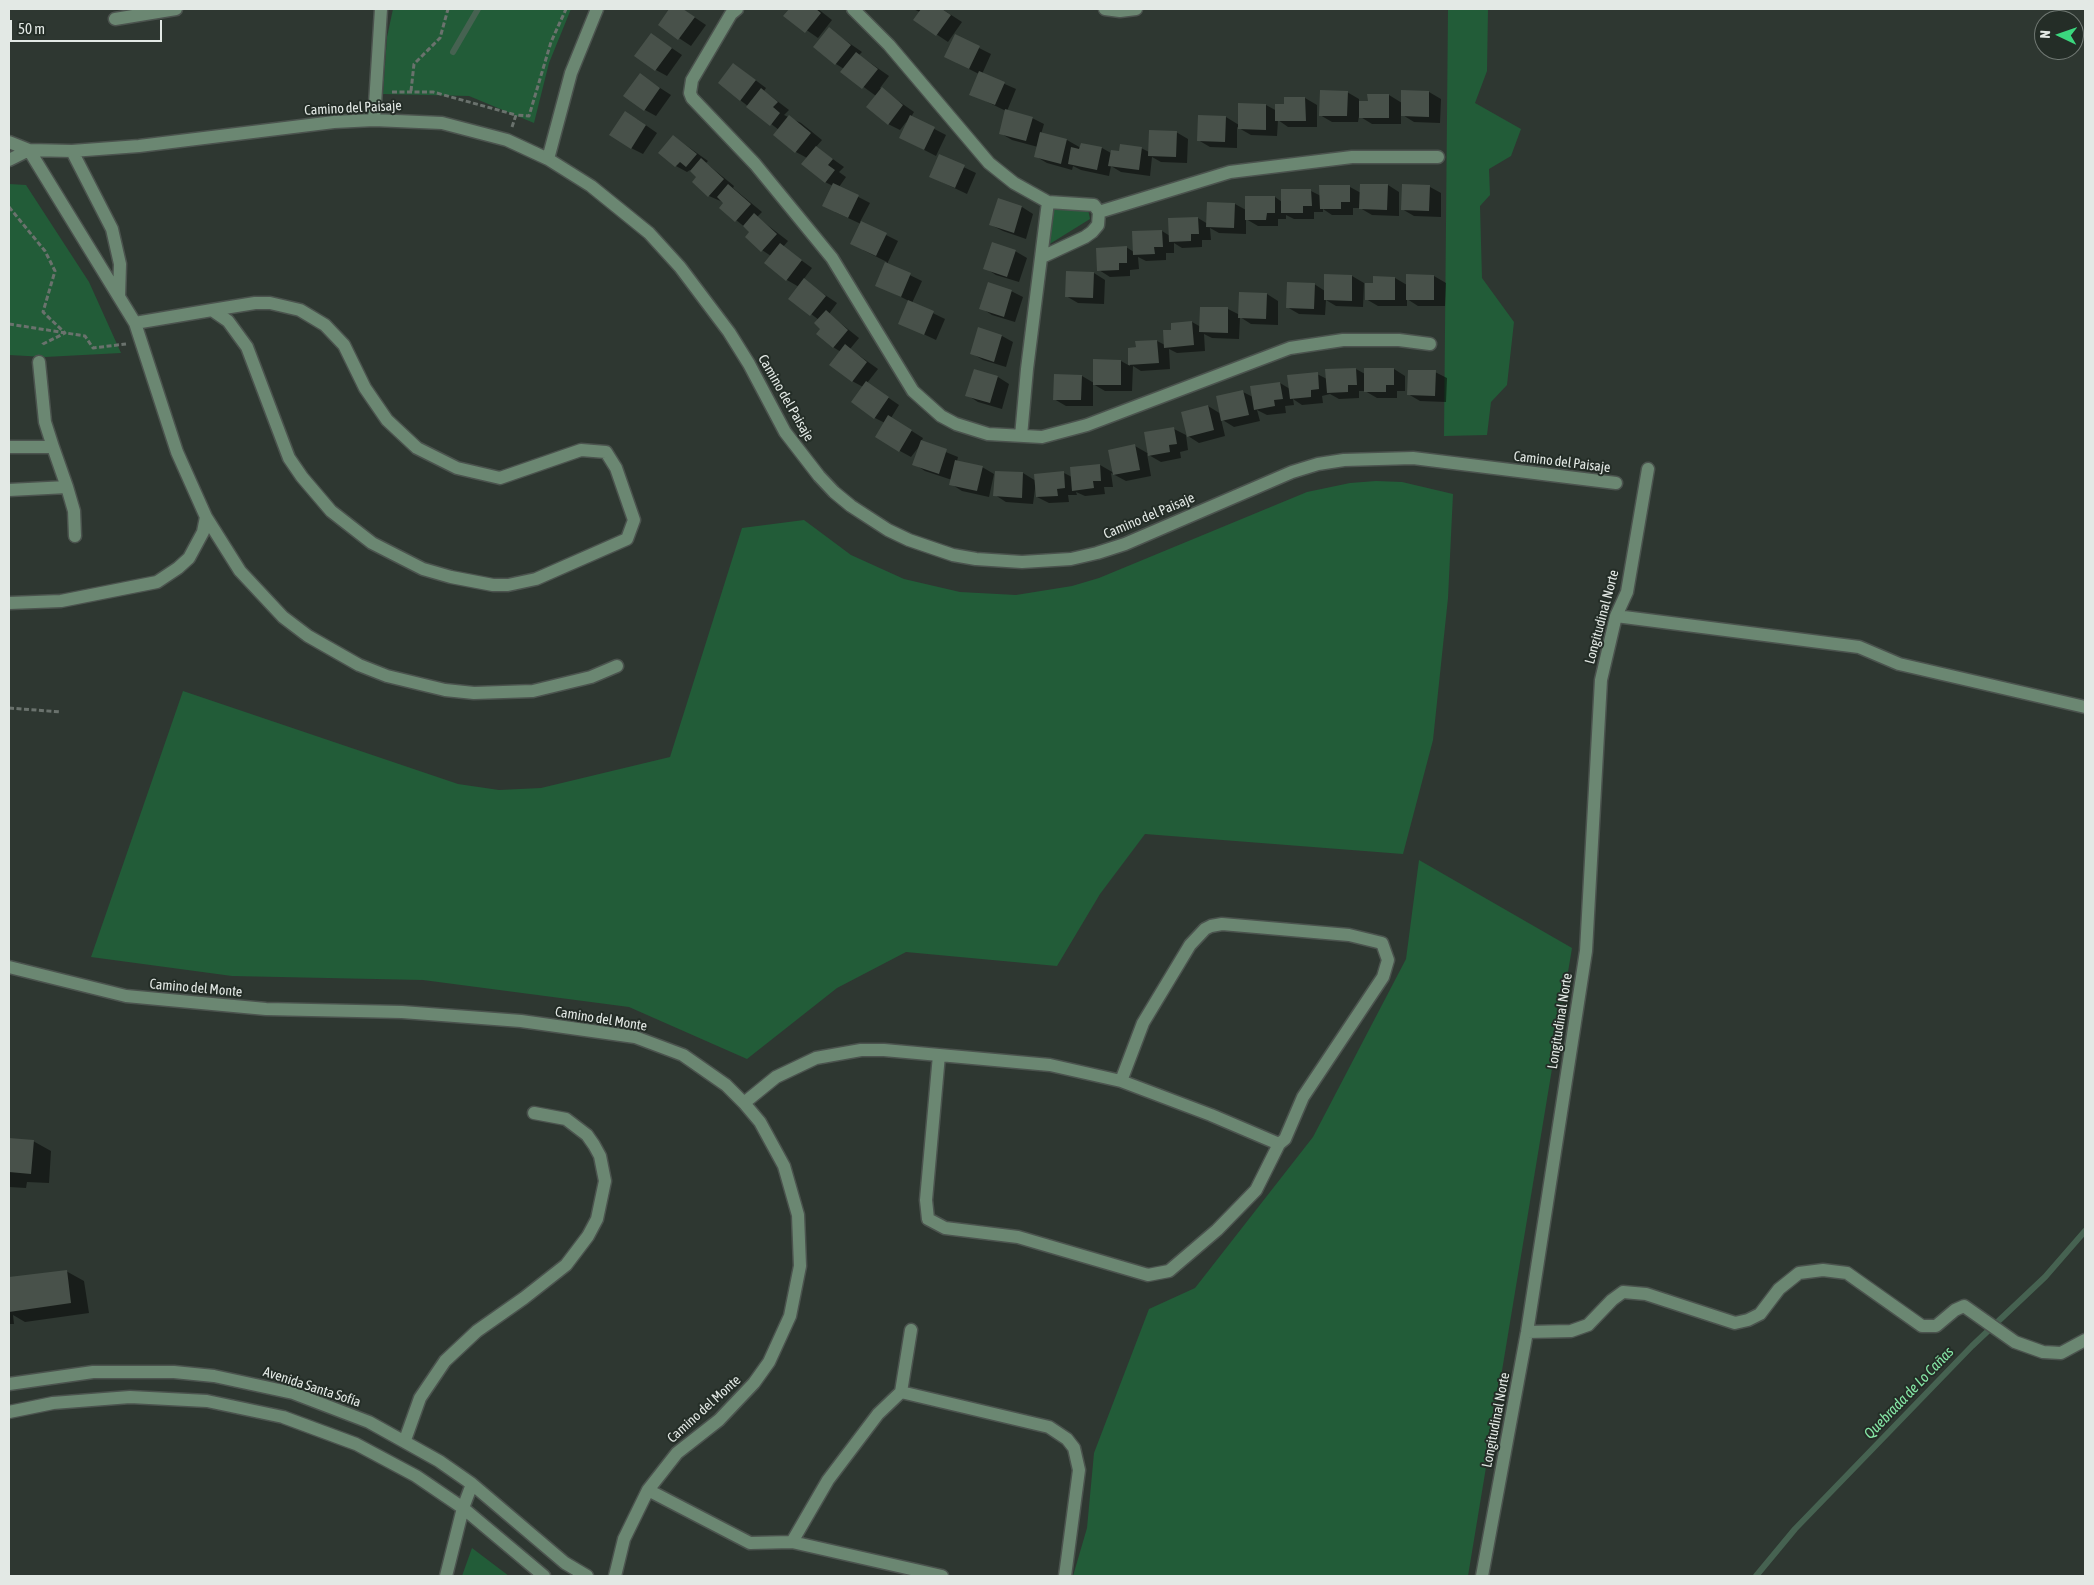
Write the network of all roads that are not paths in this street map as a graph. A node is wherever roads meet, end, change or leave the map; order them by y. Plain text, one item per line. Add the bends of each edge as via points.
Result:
1 (176, 9) edge
2 (381, 9) edge
3 (597, 9) edge
4 (853, 9) edge
5 (1105, 9) edge
6 (1136, 9) edge
7 (731, 10) edge
8 (115, 19) dead end
9 (374, 120) junction
10 (9, 142) edge
11 (29, 150) junction
12 (72, 151) junction
13 (1438, 157) dead end
14 (548, 159) junction
15 (9, 160) edge
16 (1048, 202) junction
17 (1099, 212) junction
18 (1042, 257) junction
19 (119, 297) junction
20 (212, 310) junction
21 (135, 323) junction
22 (1430, 344) dead end
23 (39, 362) road end
24 (1021, 436) junction
25 (9, 447) edge
26 (53, 447) junction
27 (1648, 469) dead end
28 (1616, 483) dead end
29 (67, 487) junction
30 (9, 490) edge
31 (206, 517) junction
32 (75, 536) dead end
33 (9, 603) edge
34 (1616, 616) junction
35 (616, 666) dead end
36 (2085, 707) edge
37 (9, 967) edge
38 (939, 1055) junction
39 (1121, 1081) junction
40 (744, 1103) junction
41 (534, 1112) dead end
42 (1279, 1144) junction
43 (911, 1330) dead end
44 (1527, 1332) junction
45 (2085, 1340) edge
46 (9, 1384) edge
47 (900, 1392) junction
48 (9, 1412) edge
49 (405, 1440) junction
50 (472, 1484) junction
51 (648, 1490) junction
52 (463, 1508) junction
53 (792, 1542) junction
54 (446, 1576) edge
55 (544, 1576) edge
56 (587, 1576) edge
57 (615, 1576) edge
58 (942, 1576) edge
59 (1065, 1576) edge
60 (1482, 1576) edge

1 - 8 street
2 - 9 street
3 - 14 street via 571,73
4 - 16 street via 895,52 989,163 1014,183
5 - 6 street
7 - 24 street via 692,80 690,93 695,104 755,164 832,258 913,391 956,424 988,434
9 - 12 street, Camino del Paisaje
9 - 14 street, Camino del Paisaje via 442,123 507,140
10 - 11 street, Camino del Paisaje
11 - 12 street, Camino del Paisaje
11 - 15 street, Camino del Paisaje
11 - 19 street
12 - 19 street via 112,229 120,264
13 - 17 street via 1352,157 1230,172
14 - 28 street, Camino del Paisaje via 620,207 680,267 729,332 785,432 834,492 869,518 930,548 999,562 1045,562 1097,553 1292,472 1344,460 1413,458
16 - 17 street via 1089,204
16 - 18 street
17 - 18 street via 1098,226 1092,232
18 - 24 street
19 - 21 street
20 - 20 street via 270,303 313,316 344,345 364,388 387,420 417,448 456,468 500,478 581,450 606,452 616,468 634,520 627,539 536,579 508,585 451,577 397,558 348,526 302,477 289,458 247,347 228,321
20 - 21 street
21 - 31 street via 177,452
22 - 24 street via 1399,340 1343,340 1290,348 1087,425 1042,437
23 - 26 street via 45,422
25 - 26 street
26 - 29 street
27 - 34 street, Longitudinal Norte via 1627,592
29 - 30 street
29 - 32 street via 74,511
31 - 33 street via 203,532 189,558 157,582 61,601
31 - 35 street via 240,571 284,616 333,652 387,676 444,690 503,693 562,685
34 - 36 street via 1859,647 1899,664
34 - 44 street, Longitudinal Norte via 1606,651 1599,699 1586,951
37 - 40 street, Camino del Monte via 126,996 266,1009 402,1012 521,1021 635,1037 698,1064 726,1084
38 - 39 street via 1050,1065
38 - 40 street via 884,1050 838,1052 794,1067
38 - 42 street via 926,1200 928,1219 945,1228 1018,1237 1148,1275 1169,1272 1256,1190
39 - 42 street
39 - 42 street via 1143,1023 1190,945 1205,930 1222,924 1376,940 1382,943 1388,960 1383,977 1303,1097 1285,1139
40 - 51 street, Camino del Monte via 773,1144 792,1190 800,1240 796,1291 781,1340 754,1383 719,1420 677,1453
41 - 49 street via 566,1119 586,1134 594,1145 600,1156 605,1182 597,1219 566,1265 477,1331 445,1362 420,1398
43 - 47 street
44 - 45 street via 1571,1331 1588,1326 1624,1292 1646,1294 1735,1323 1760,1314 1779,1289 1799,1273 1823,1270 1847,1273 1922,1326 1936,1326 1964,1306 2015,1342 2043,1352 2061,1353
44 - 60 street, Longitudinal Norte
46 - 49 street, Avenida Santa Sofía via 93,1372 174,1372 214,1376 331,1406
47 - 53 street via 878,1414 828,1480
47 - 59 street via 1049,1427 1068,1439 1074,1448 1079,1470
48 - 52 street via 53,1403 130,1397 169,1398 246,1408 293,1420 356,1444 416,1476
49 - 50 street, Avenida Santa Sofía
50 - 52 street
50 - 56 street, Avenida Santa Sofía via 537,1540
51 - 53 street via 750,1543
51 - 57 street, Camino del Monte via 624,1539
52 - 54 street
52 - 55 street
53 - 58 street

